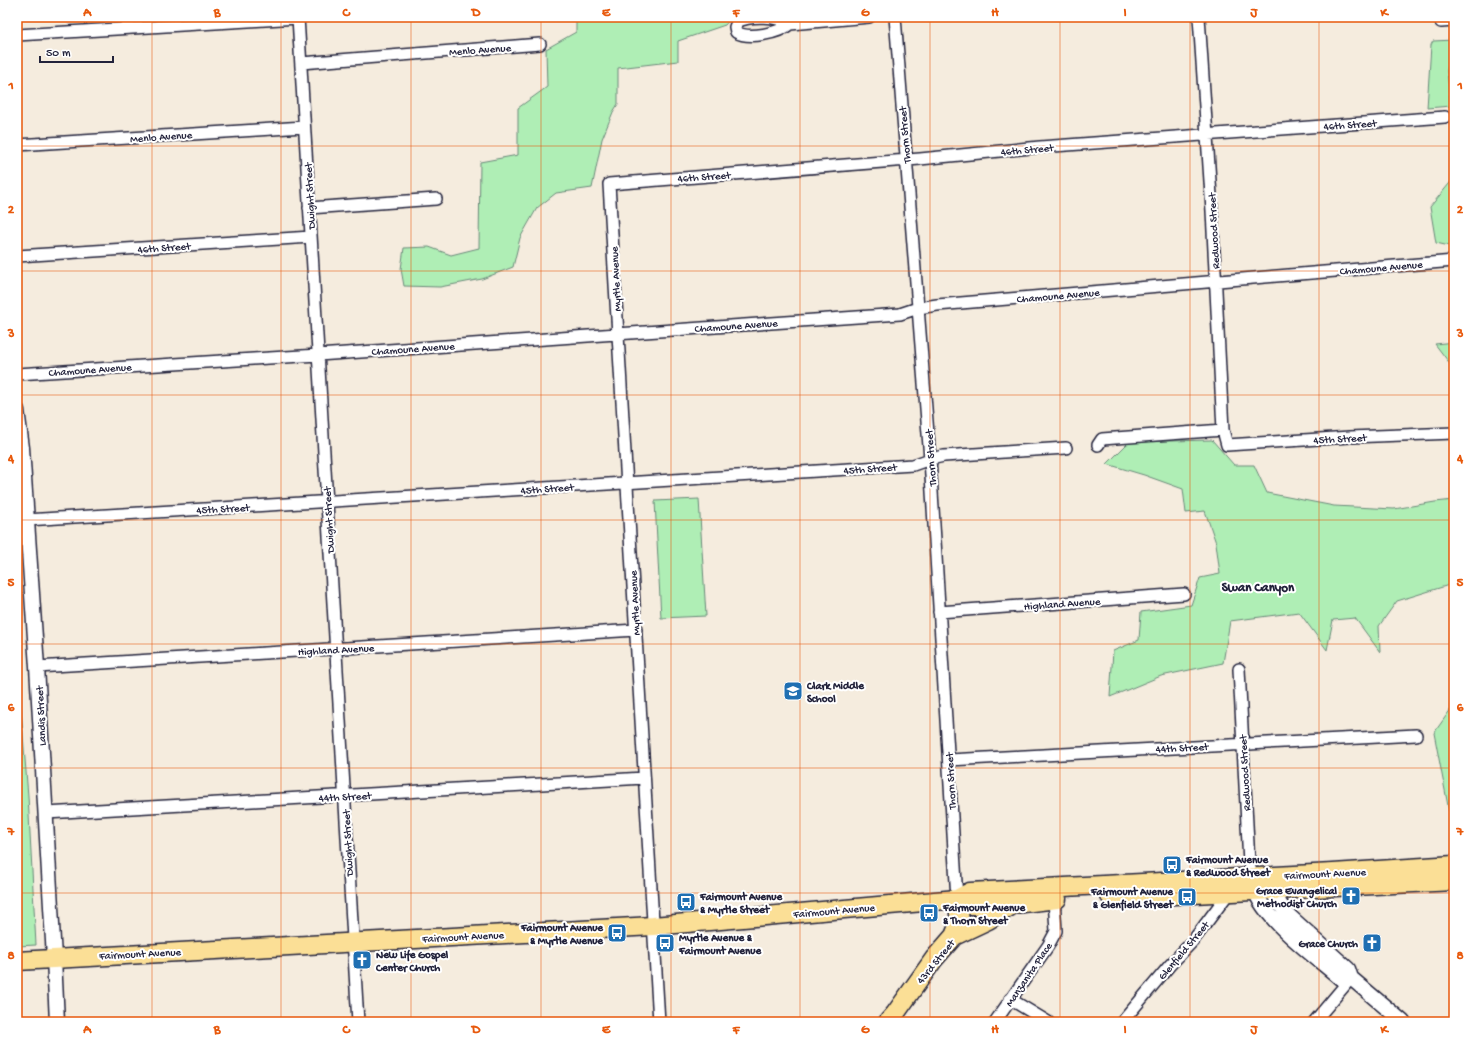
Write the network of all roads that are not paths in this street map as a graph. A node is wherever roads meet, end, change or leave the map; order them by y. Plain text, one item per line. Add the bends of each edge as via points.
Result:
1 (298, 17) edge
2 (869, 17) edge
3 (895, 17) edge
4 (1199, 17) edge
5 (1441, 19) edge
6 (1454, 21) edge
7 (790, 24) dead end
8 (17, 35) edge
9 (540, 44) dead end
10 (301, 63) junction
11 (1445, 117) dead end
12 (304, 127) junction
13 (1207, 136) junction
14 (17, 145) edge
15 (906, 160) junction
16 (609, 184) joint
17 (436, 199) dead end
18 (309, 208) junction
19 (311, 237) junction
20 (17, 256) edge
21 (1454, 261) edge
22 (1215, 282) junction
23 (918, 308) junction
24 (618, 333) junction
25 (318, 355) junction
26 (17, 374) edge
27 (17, 410) edge
28 (1223, 430) junction
29 (1454, 434) edge
30 (1098, 445) dead end
31 (1227, 445) joint
32 (1066, 448) dead end
33 (930, 459) junction
34 (627, 483) junction
35 (327, 502) junction
36 (26, 520) junction
37 (1184, 594) dead end
38 (939, 612) junction
39 (636, 630) junction
40 (336, 649) junction
41 (37, 667) junction
42 (1239, 669) dead end
43 (1416, 735) dead end
44 (1243, 744) junction
45 (949, 760) junction
46 (644, 778) junction
47 (344, 796) junction
48 (46, 813) junction
49 (1454, 864) edge
50 (1454, 881) edge
51 (1254, 884) junction
52 (1230, 891) junction
53 (957, 899) junction
54 (1054, 899) junction
55 (1015, 904) junction
56 (653, 926) junction
57 (954, 936) junction
58 (353, 942) junction
59 (54, 958) junction
60 (17, 961) edge
61 (1351, 978) junction
62 (1010, 999) junction
63 (57, 1022) edge
64 (358, 1022) edge
65 (659, 1022) edge
66 (888, 1022) edge
67 (995, 1022) edge
68 (1048, 1022) edge
69 (1122, 1022) edge
70 (1314, 1022) edge
71 (1403, 1022) edge

1 - 8 street
1 - 10 street, Dwight Street
2 - 7 street
3 - 15 street, Thorn Street
4 - 13 street, Redwood Street
5 - 6 street
9 - 10 street, Menlo Avenue
10 - 12 street, Dwight Street
11 - 13 street, 46th Street
12 - 14 street, Menlo Avenue
12 - 18 street, Dwight Street
13 - 15 street, 46th Street via 1040,147
13 - 22 street, Redwood Street
15 - 16 street, 46th Street
15 - 23 street, Thorn Street
16 - 24 street, Myrtle Avenue
17 - 18 street
18 - 19 street, Dwight Street
19 - 20 street, 46th Street
19 - 25 street, Dwight Street
21 - 22 street, Chamoune Avenue
22 - 23 street, Chamoune Avenue
22 - 28 street, Redwood Street
23 - 24 street, Chamoune Avenue via 900,314
23 - 33 street, Thorn Street
24 - 25 street, Chamoune Avenue
24 - 34 street, Myrtle Avenue
25 - 26 street, Chamoune Avenue
25 - 35 street, Dwight Street
27 - 36 street, Landis Street
28 - 30 street via 1102,439
28 - 31 street, Redwood Street
29 - 31 street, 45th Street via 1350,437
32 - 33 street, 45th Street
33 - 34 street, 45th Street via 913,465
33 - 38 street, Thorn Street
34 - 35 street, 45th Street
34 - 39 street, Myrtle Avenue
35 - 36 street, 45th Street
35 - 40 street, Dwight Street
36 - 41 street, Landis Street
37 - 38 street, Highland Avenue
38 - 45 street, Thorn Street
39 - 40 street, Highland Avenue
39 - 46 street, Myrtle Avenue
40 - 41 street, Highland Avenue
40 - 47 street, Dwight Street
41 - 48 street, Landis Street
42 - 44 street, Redwood Street
43 - 44 street, 44th Street
44 - 45 street, 44th Street
44 - 51 street, Redwood Street via 1249,863
45 - 53 street, Thorn Street
46 - 47 street, 44th Street
46 - 56 street, Myrtle Avenue
47 - 48 street, 44th Street
47 - 58 street, Dwight Street
48 - 59 street, Landis Street
49 - 51 main road, Fairmount Avenue
50 - 51 main road, Fairmount Avenue
51 - 52 main road, Fairmount Avenue
51 - 53 main road, Fairmount Avenue via 970,892
51 - 61 street via 1269,914 1280,926 1340,978
52 - 54 main road, Fairmount Avenue
52 - 69 street, Glenfield Street via 1192,942
53 - 55 main road, Fairmount Avenue via 969,905
53 - 56 main road, Fairmount Avenue
53 - 57 main road via 960,921
54 - 55 main road, Fairmount Avenue
54 - 62 street, Manzanita Place via 1056,931
55 - 57 main road, 43rd Street
56 - 58 main road, Fairmount Avenue
56 - 65 street, Myrtle Avenue
57 - 66 main road, 43rd Street
58 - 59 main road, Fairmount Avenue
58 - 64 street, Dwight Street
59 - 60 main road, Fairmount Avenue
59 - 63 street, Landis Street
61 - 70 street
61 - 71 street
62 - 67 street, Manzanita Place
62 - 68 street

